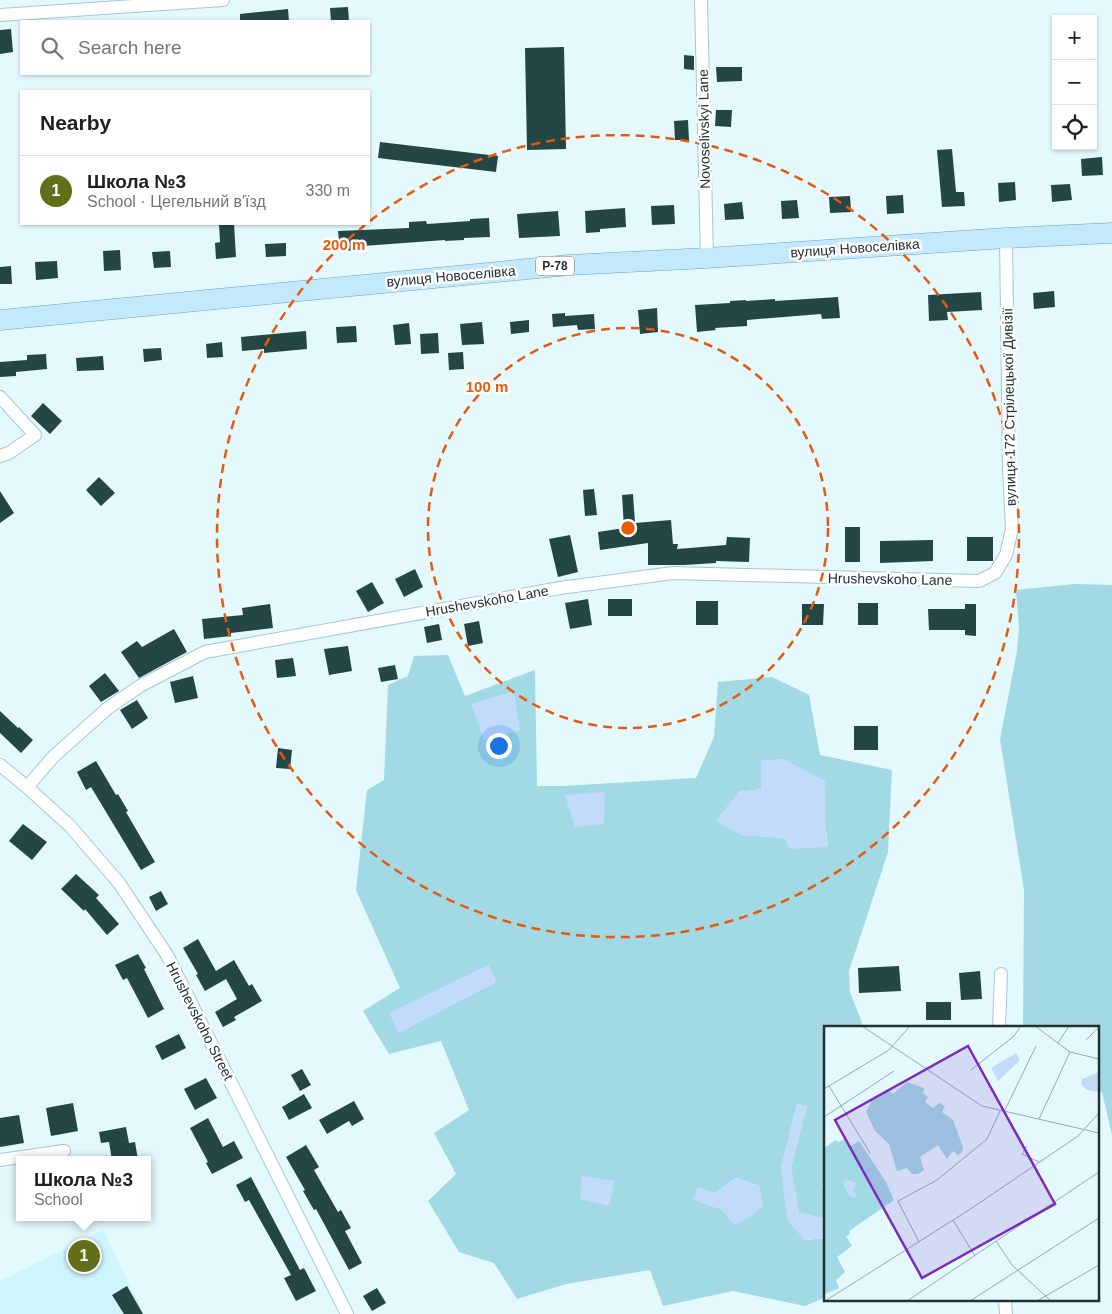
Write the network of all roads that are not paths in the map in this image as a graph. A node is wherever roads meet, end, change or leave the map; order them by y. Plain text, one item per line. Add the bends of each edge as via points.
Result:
1 (223, 0) edge
2 (701, 0) edge
3 (0, 15) edge
4 (1112, 233) edge
5 (1006, 238) junction
6 (707, 258) junction
7 (0, 320) edge
8 (0, 397) edge
9 (0, 456) edge
10 (995, 573) joint
11 (1, 767) edge
12 (27, 787) junction
13 (1001, 974) dead end
14 (999, 1026) edge
15 (64, 1150) dead end
16 (26, 1156) edge
17 (16, 1158) edge
18 (0, 1160) edge
19 (347, 1314) edge

1 - 3 street
2 - 6 street, Novoselivskyi Lane
4 - 5 main road, вулиця Новоселівка / Р-78
5 - 6 main road, вулиця Новоселівка / Р-78
5 - 10 street, вулиця 172 Стрілецької Дивізії via 1012,529 1006,555
6 - 7 main road, вулиця Новоселівка / Р-78 via 569,265
8 - 9 street via 35,434
10 - 12 street, Hrushevskoho Lane via 979,581 673,573 560,588 205,652 140,686 108,708 54,756
11 - 12 street, Hrushevskoho Street
12 - 19 street, Hrushevskoho Street via 70,826 119,883 167,955
13 - 14 street
15 - 16 street
17 - 18 street

